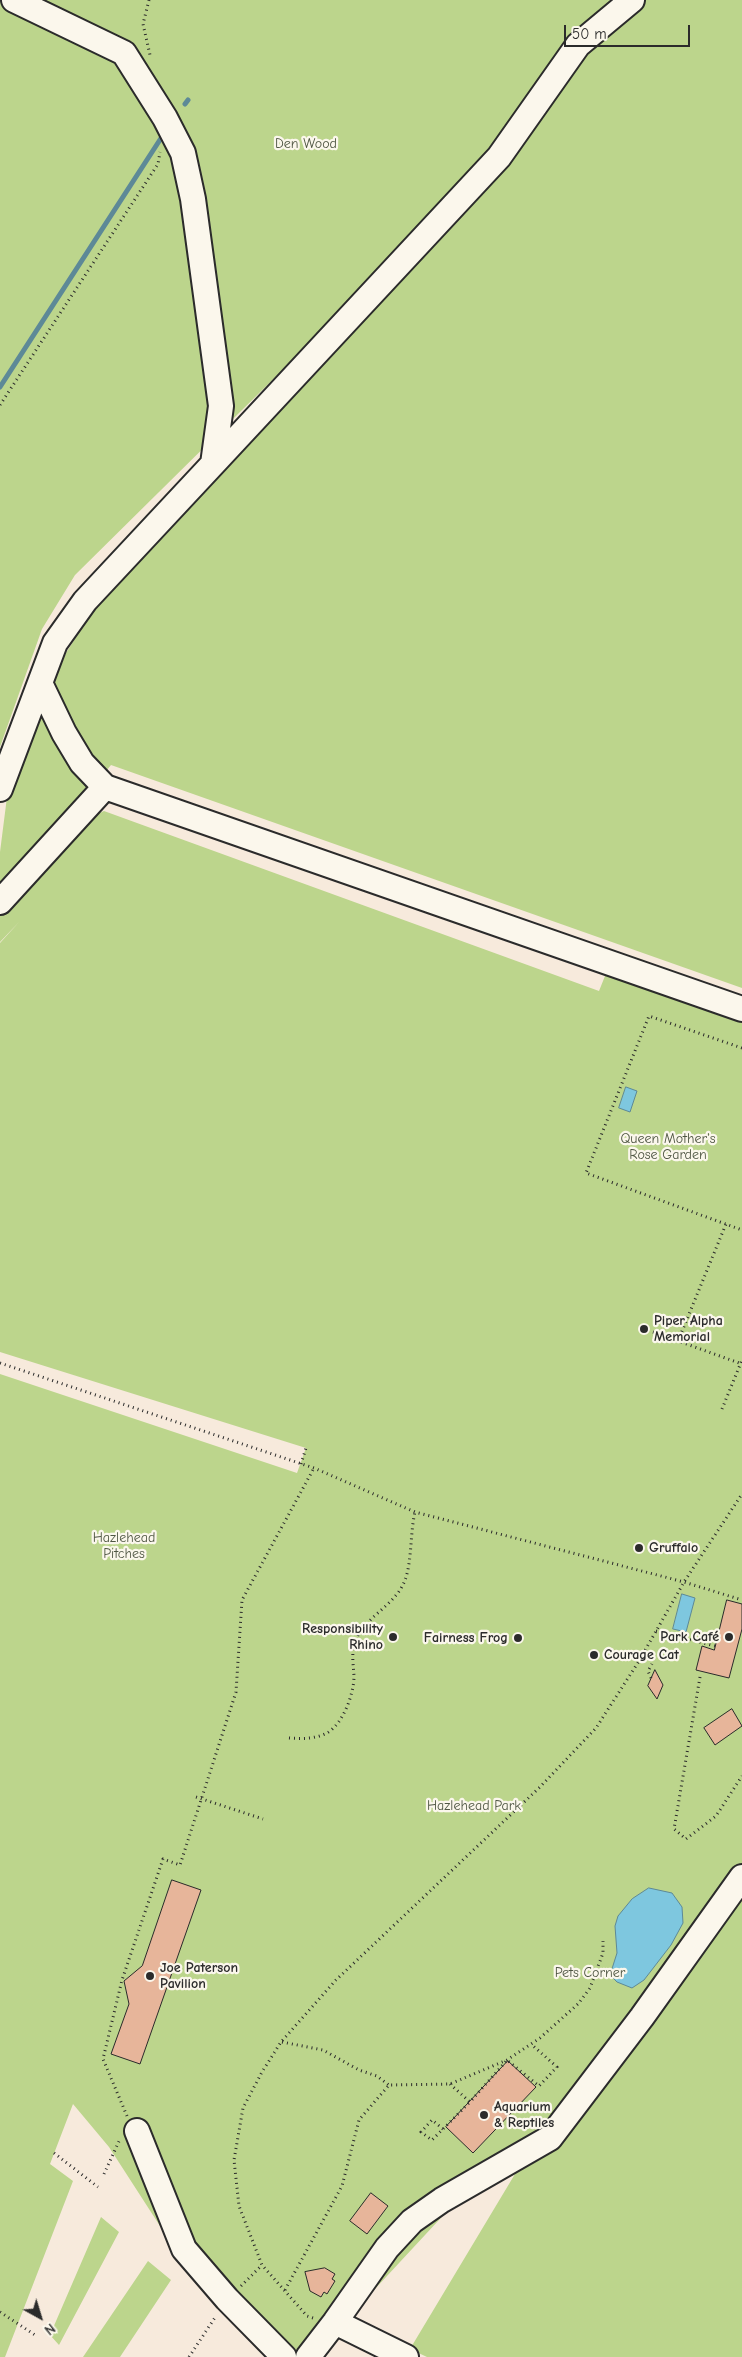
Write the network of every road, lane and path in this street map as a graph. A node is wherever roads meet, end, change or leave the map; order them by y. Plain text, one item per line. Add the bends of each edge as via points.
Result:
1 (14, 0) edge
2 (632, 0) edge
3 (165, 118) junction
4 (0, 405) edge
5 (213, 464) junction
6 (40, 683) junction
7 (106, 787) junction
8 (0, 789) edge
9 (0, 902) edge
10 (742, 1009) edge
11 (742, 1048) edge
12 (726, 1224) junction
13 (742, 1230) edge
14 (653, 1332) dead end
15 (678, 1341) junction
16 (0, 1363) edge
17 (742, 1363) edge
18 (722, 1408) dead end
19 (306, 1448) dead end
20 (301, 1464) junction
21 (314, 1468) junction
22 (742, 1494) edge
23 (415, 1512) junction
24 (684, 1582) junction
25 (742, 1600) edge
26 (656, 1631) junction
27 (715, 1646) dead end
28 (652, 1664) dead end
29 (700, 1677) dead end
30 (651, 1678) dead end
31 (289, 1738) dead end
32 (742, 1776) edge
33 (196, 1797) dead end
34 (200, 1799) junction
35 (263, 1819) dead end
36 (742, 1877) edge
37 (603, 1940) dead end
38 (281, 2042) junction
39 (531, 2044) junction
40 (507, 2060) junction
41 (450, 2084) junction
42 (388, 2085) junction
43 (470, 2102) junction
44 (442, 2129) junction
45 (129, 2134) junction
46 (54, 2153) dead end
47 (104, 2174) dead end
48 (98, 2187) dead end
49 (262, 2265) junction
50 (285, 2290) junction
51 (227, 2299) junction
52 (0, 2312) edge
53 (335, 2322) junction
54 (35, 2335) dead end
55 (189, 2357) edge
56 (284, 2357) edge
57 (308, 2357) edge
58 (406, 2357) edge

1 - 3 street via 124,54
2 - 5 street via 578,45 499,157
3 - 4 path via 158,164
3 - 5 street via 183,153 196,219 221,406
5 - 6 street via 85,601 55,643
6 - 7 street via 82,763
6 - 8 street
7 - 9 street
7 - 10 street
11 - 12 path via 649,1016 586,1173
12 - 13 path
12 - 15 path
14 - 15 path
15 - 17 path
16 - 20 path
17 - 18 path
19 - 20 path
20 - 21 path
21 - 23 path
21 - 34 path via 242,1600 236,1692
22 - 24 path
23 - 24 path
23 - 31 path via 405,1580 360,1632 352,1652 352,1692 338,1722 328,1732 314,1737
24 - 25 path
24 - 26 path
26 - 27 path
26 - 38 path via 596,1728 540,1787 336,1980
28 - 30 path via 648,1672
29 - 32 path via 674,1829 686,1839 697,1832 716,1816
33 - 34 path
34 - 35 path
34 - 45 path via 180,1865 163,1860 122,1980 103,2059 129,2120
36 - 53 street via 550,2138 442,2200 412,2221 386,2248
37 - 39 path via 603,1953 590,1988 578,2004
38 - 42 path via 323,2050 377,2076
38 - 49 path via 243,2108 234,2160 238,2206
39 - 40 path
39 - 40 path via 557,2067 539,2086
40 - 41 path
40 - 43 path
41 - 42 path
41 - 43 path
42 - 50 path via 358,2120 342,2186
43 - 44 path
44 - 44 path via 432,2140 421,2132 432,2120
45 - 47 path
45 - 51 street via 184,2250
46 - 48 path
49 - 50 path
49 - 51 path
50 - 53 path via 307,2316
51 - 55 path
51 - 56 street
52 - 54 path
53 - 57 street
53 - 58 street

